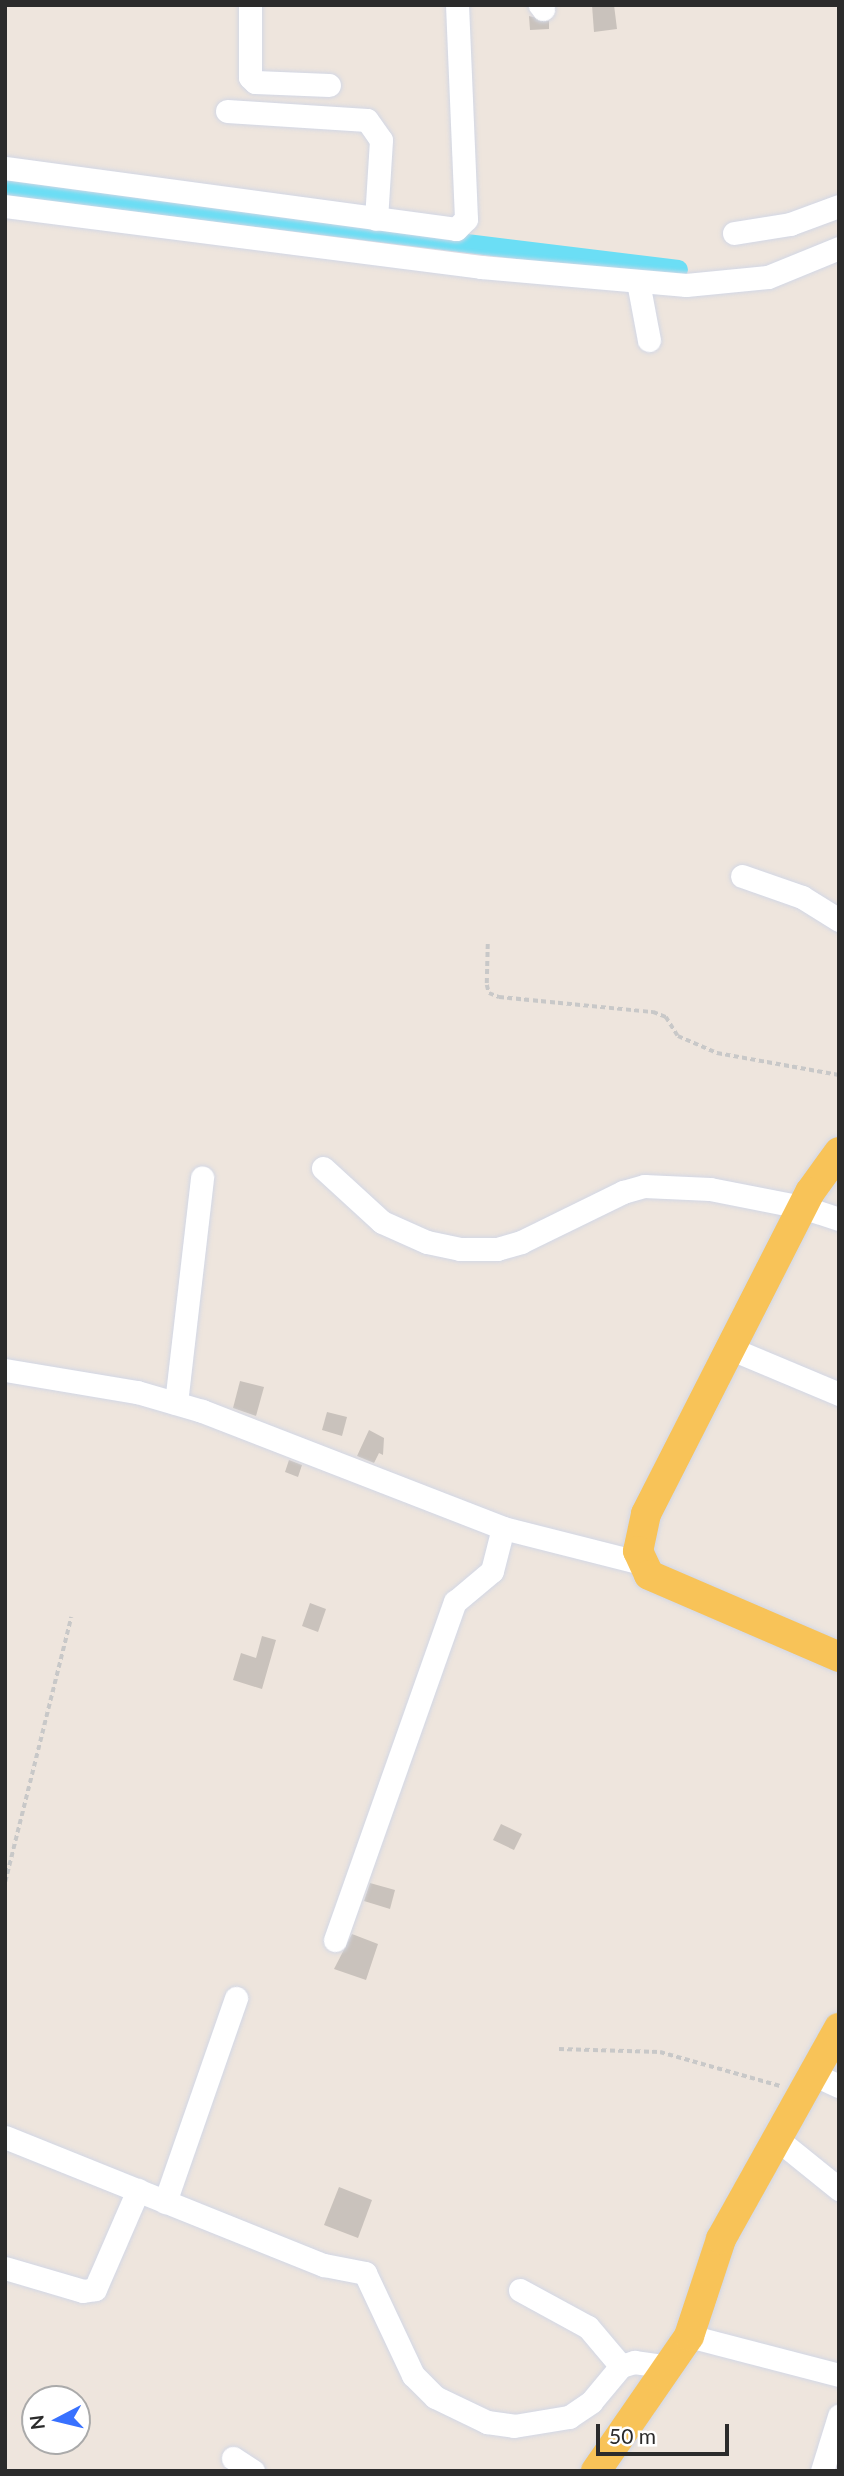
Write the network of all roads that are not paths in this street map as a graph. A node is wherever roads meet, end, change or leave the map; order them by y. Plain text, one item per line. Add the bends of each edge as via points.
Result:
1 (250, 5) edge
2 (457, 5) edge
3 (329, 85) dead end
4 (227, 111) dead end
5 (5, 168) edge
6 (5, 205) edge
7 (839, 206) edge
8 (376, 219) junction
9 (734, 233) dead end
10 (839, 248) edge
11 (638, 282) junction
12 (649, 340) dead end
13 (742, 876) dead end
14 (839, 920) edge
15 (839, 1152) edge
16 (323, 1168) dead end
17 (202, 1177) dead end
18 (802, 1207) junction
19 (839, 1219) edge
20 (732, 1349) junction
21 (5, 1370) edge
22 (839, 1394) edge
23 (176, 1403) junction
24 (503, 1528) junction
25 (641, 1563) junction
26 (839, 1657) edge
27 (335, 1940) dead end
28 (236, 1998) dead end
29 (839, 2028) edge
30 (818, 2084) edge
31 (5, 2137) edge
32 (777, 2140) junction
33 (839, 2189) edge
34 (138, 2190) junction
35 (166, 2202) junction
36 (5, 2268) edge
37 (520, 2290) dead end
38 (690, 2336) junction
39 (621, 2366) junction
40 (668, 2367) junction
41 (839, 2375) edge
42 (839, 2416) edge
43 (233, 2458) dead end
44 (253, 2471) edge
45 (596, 2471) edge
46 (822, 2471) edge

1 - 3 street via 250,77 255,82
2 - 8 street via 466,219 456,229
4 - 8 street via 368,120 381,140
5 - 8 street
6 - 11 street via 467,266
7 - 9 street via 790,224
10 - 11 street via 768,277 686,285
11 - 12 street
13 - 14 street via 802,897
15 - 18 main road
16 - 18 street via 382,1222 427,1242 460,1248 497,1249 521,1242 644,1186 710,1189
17 - 23 street
18 - 19 street
18 - 20 main road
20 - 22 street
20 - 25 main road via 646,1514 638,1534
21 - 23 street
23 - 24 street via 253,1427 394,1489
24 - 25 street
24 - 27 street via 492,1572 455,1602
25 - 26 main road via 649,1575
28 - 35 street
29 - 30 main road
30 - 32 main road
31 - 34 street
32 - 33 street
32 - 38 main road via 721,2239
34 - 35 street
34 - 36 street via 95,2289 83,2291
35 - 39 street via 324,2265 365,2273 413,2375 446,2404 487,2422 514,2427 569,2417 591,2402
37 - 39 street via 588,2326
38 - 40 main road
38 - 41 street
39 - 40 street via 634,2362
40 - 45 main road
42 - 46 street
43 - 44 street

